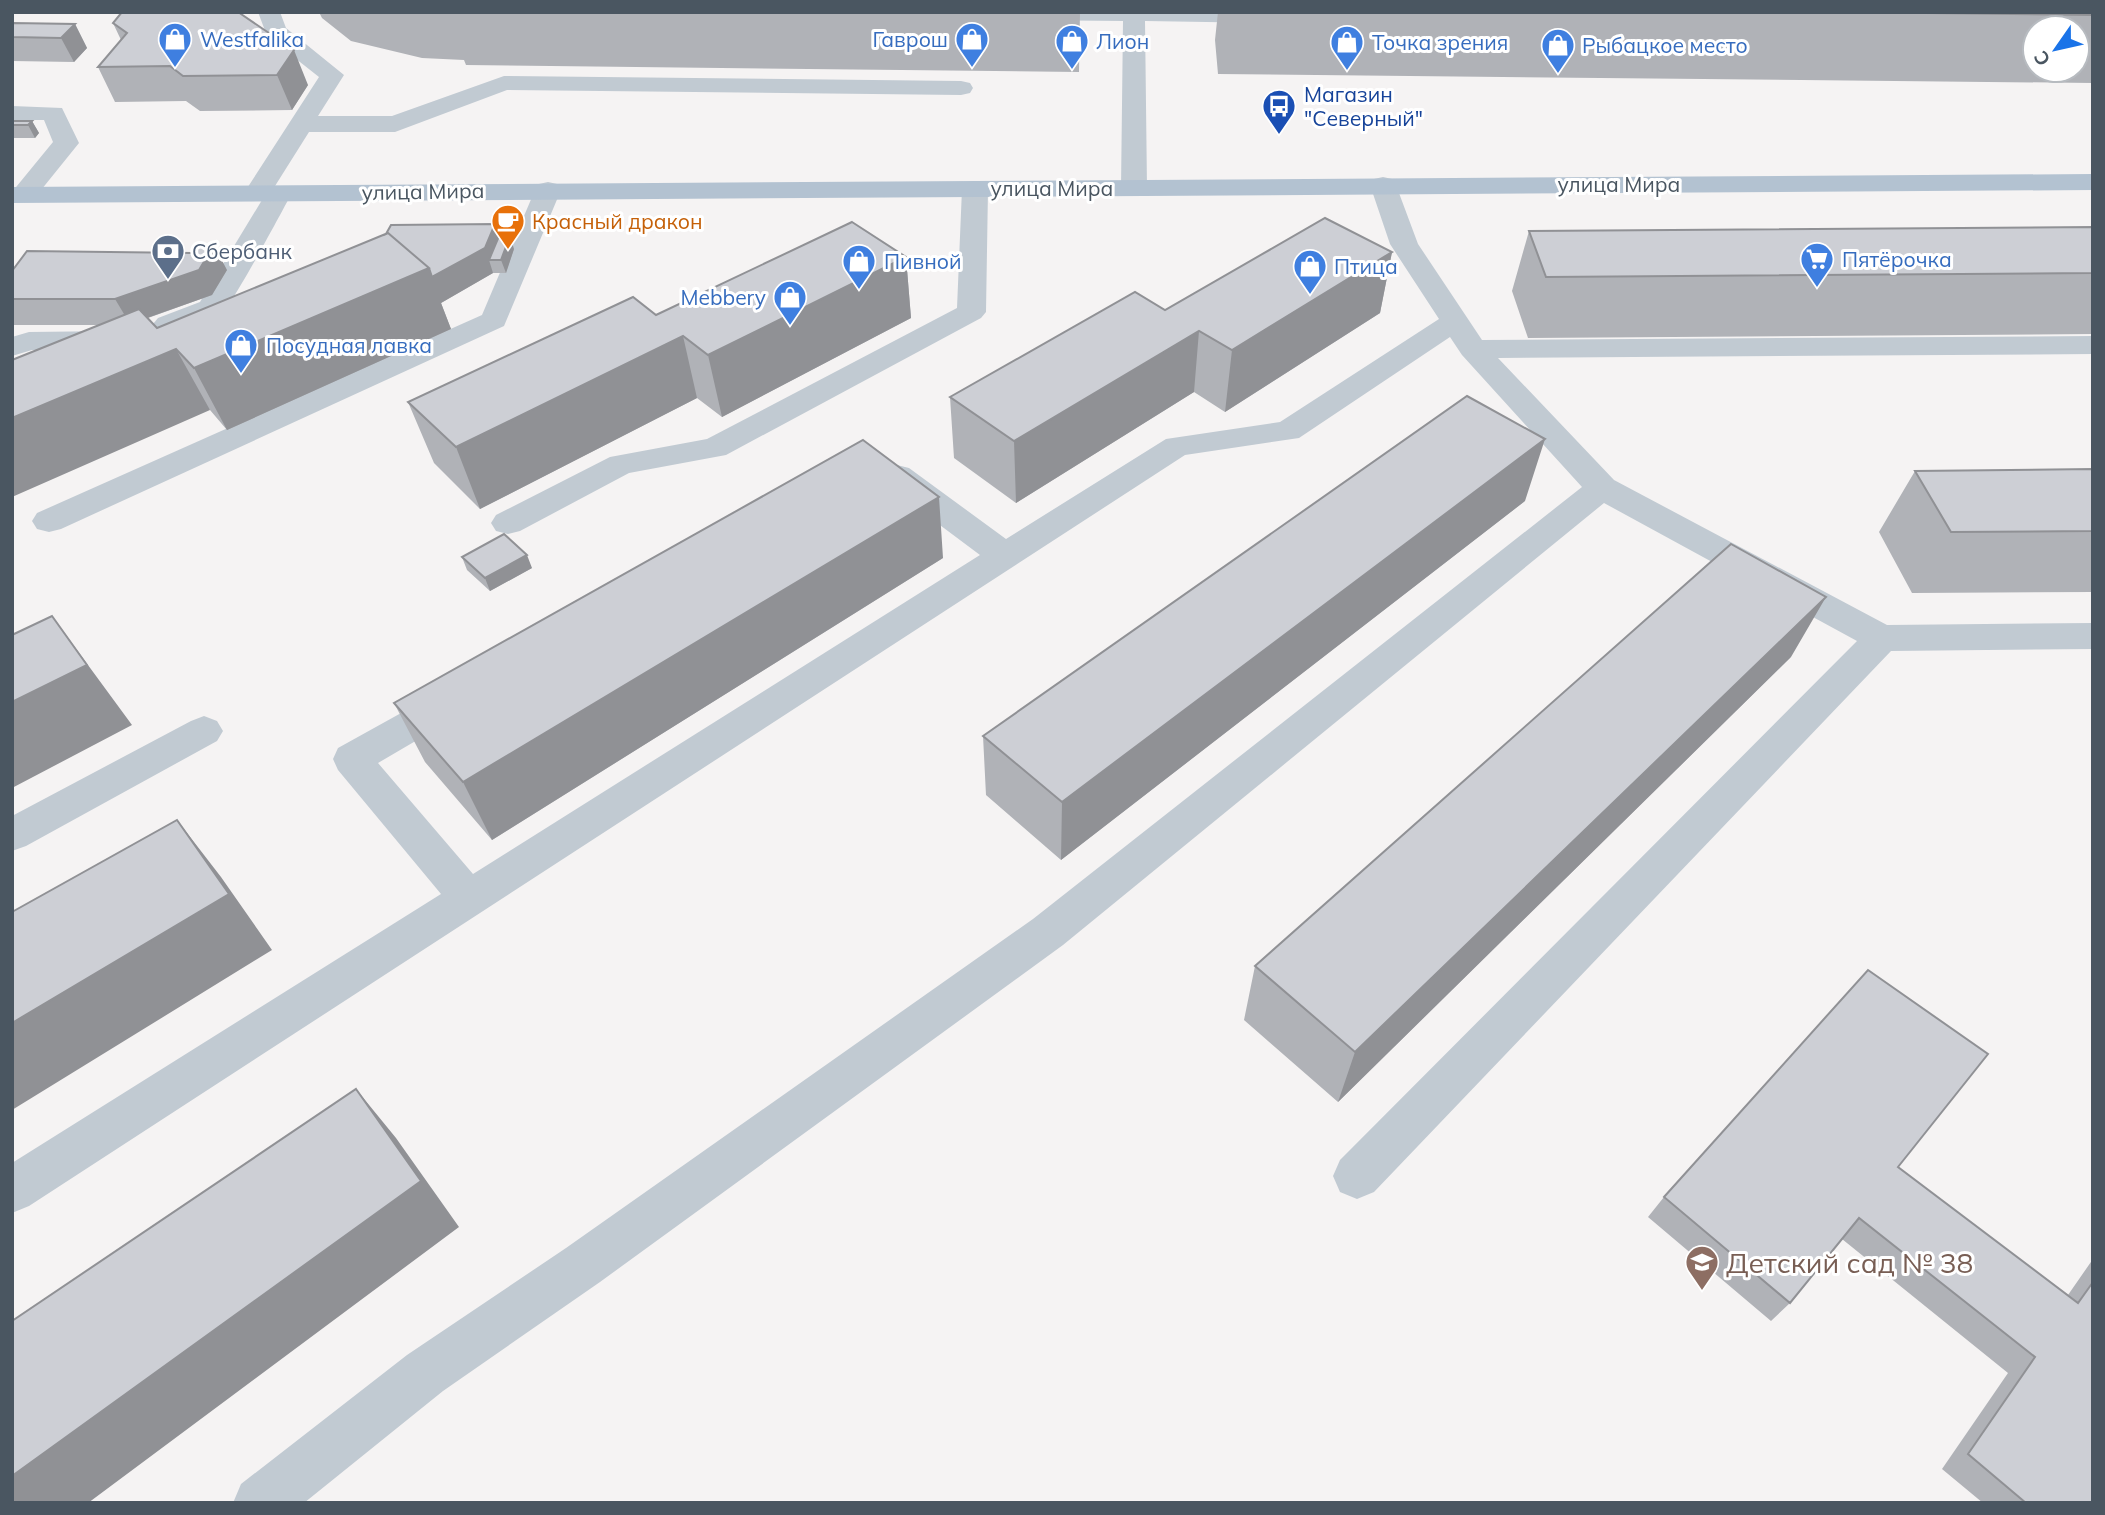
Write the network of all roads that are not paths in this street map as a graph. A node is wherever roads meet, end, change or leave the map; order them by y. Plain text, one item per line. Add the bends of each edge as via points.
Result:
1 (269, 12) edge
2 (932, 12) edge
3 (976, 13) edge
4 (1134, 13) edge
5 (1287, 16) dead end
6 (961, 88) dead end
7 (12, 113) edge
8 (301, 124) junction
9 (2093, 182) edge
10 (1383, 185) junction
11 (1134, 188) junction
12 (975, 189) junction
13 (548, 190) junction
14 (268, 193) junction
15 (18, 194) edge
16 (1464, 335) junction
17 (2093, 345) edge
18 (12, 347) edge
19 (864, 467) edge
20 (1602, 488) junction
21 (49, 521) dead end
22 (508, 523) dead end
23 (1005, 556) junction
24 (2093, 636) edge
25 (1882, 638) junction
26 (483, 684) edge
27 (204, 731) dead end
28 (12, 835) edge
29 (469, 898) junction
30 (1357, 1176) dead end
31 (12, 1189) edge
32 (260, 1503) edge

1 - 8 lane via 275,30 332,75
2 - 3 lane
3 - 4 lane
4 - 5 lane
4 - 11 lane
6 - 8 lane via 504,83 395,124
7 - 15 lane via 53,113 66,143
8 - 14 lane
9 - 10 main road, улица Мира
10 - 11 main road, улица Мира
10 - 16 lane via 1404,244
11 - 12 main road, улица Мира
12 - 13 main road, улица Мира
12 - 22 lane via 971,312 715,448 621,464
13 - 14 main road, улица Мира
13 - 21 lane via 494,320
14 - 15 main road, улица Мира
14 - 18 lane via 211,308 122,340 29,341
16 - 17 lane
16 - 20 lane
16 - 23 lane via 1288,431 1177,446
19 - 23 lane via 876,460
20 - 25 lane
20 - 32 lane via 1048,932 425,1373
23 - 29 lane
24 - 25 lane
25 - 30 lane
26 - 29 lane via 352,759
27 - 28 lane
29 - 31 lane

